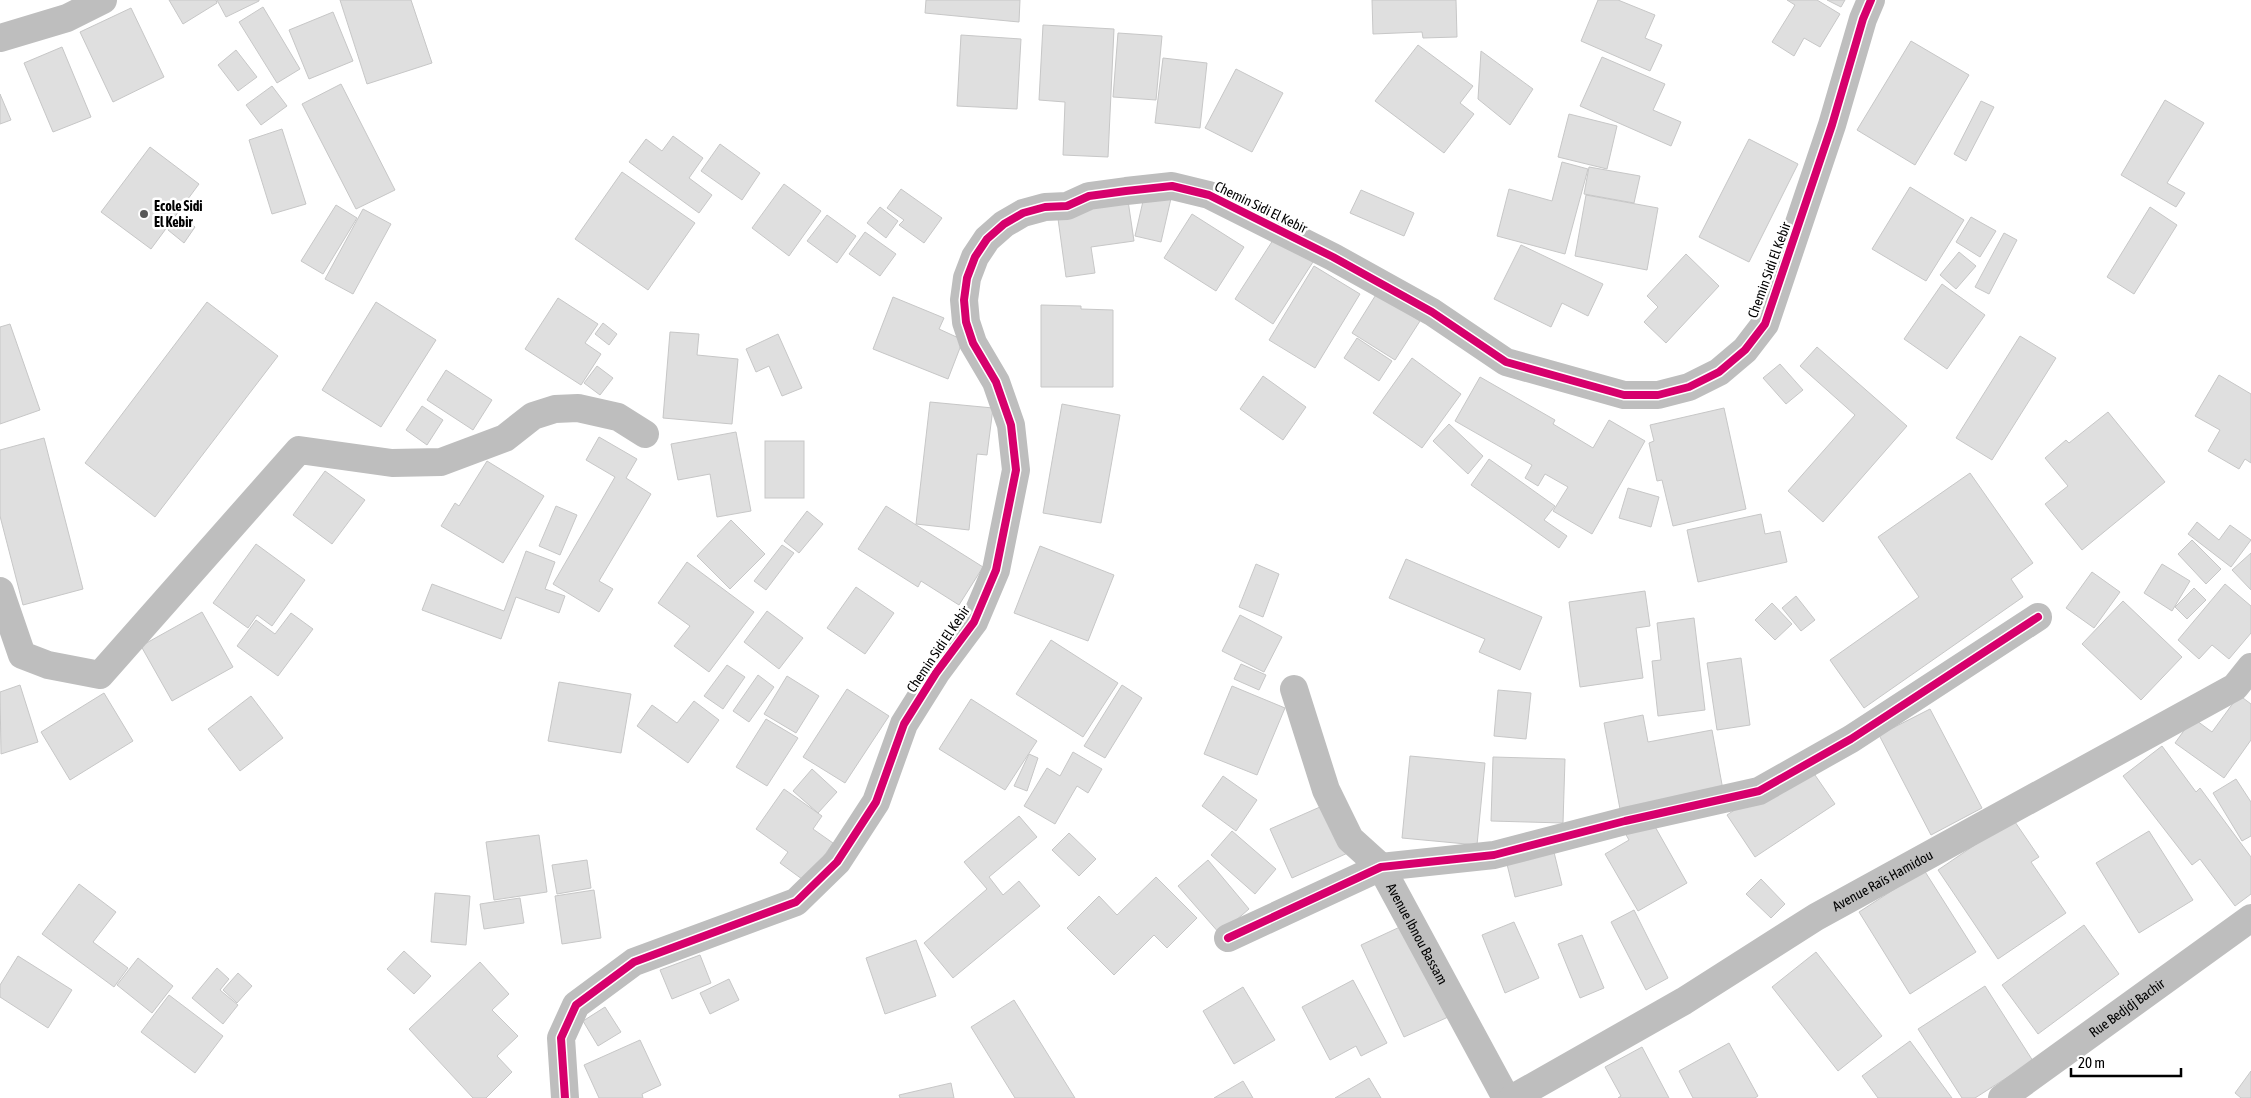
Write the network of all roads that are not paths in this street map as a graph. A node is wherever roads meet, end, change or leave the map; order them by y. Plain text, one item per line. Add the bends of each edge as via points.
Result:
1 (103, 0) edge
2 (1871, 0) edge
3 (0, 38) edge
4 (645, 434) dead end
5 (0, 591) edge
6 (2038, 617) dead end
7 (2251, 667) edge
8 (1294, 689) dead end
9 (1381, 867) junction
10 (2251, 918) edge
11 (1228, 938) dead end
12 (565, 1098) edge
13 (1506, 1098) edge
14 (1513, 1098) edge
15 (2002, 1098) edge

1 - 3 street via 66,18
2 - 12 street, Chemin Sidi El Kebir via 1862,19 1832,125 1765,324 1745,350 1720,372 1689,387 1658,395 1624,395 1506,362 1432,312 1333,256 1209,195 1172,186 1089,196 1067,206 1023,213 1004,224 987,239 975,257 967,278 964,300 966,322 973,343 996,382 1011,425 1016,470 996,570 974,622 904,724 876,802 837,862 796,902 634,962 576,1005 561,1038
4 - 5 street via 618,417 578,408 555,409 533,416 505,438 441,462 392,463 299,450 100,675 48,665 22,655
6 - 9 street via 1851,739 1759,791 1494,855
7 - 14 street, Avenue Raïs Hamidou via 2236,687 1816,917 1684,1001
8 - 9 street, Avenue Ibnou Bassam via 1326,790 1350,839
9 - 11 street
9 - 13 street, Avenue Ibnou Bassam
10 - 15 street, Rue Bedjdj Bachir

